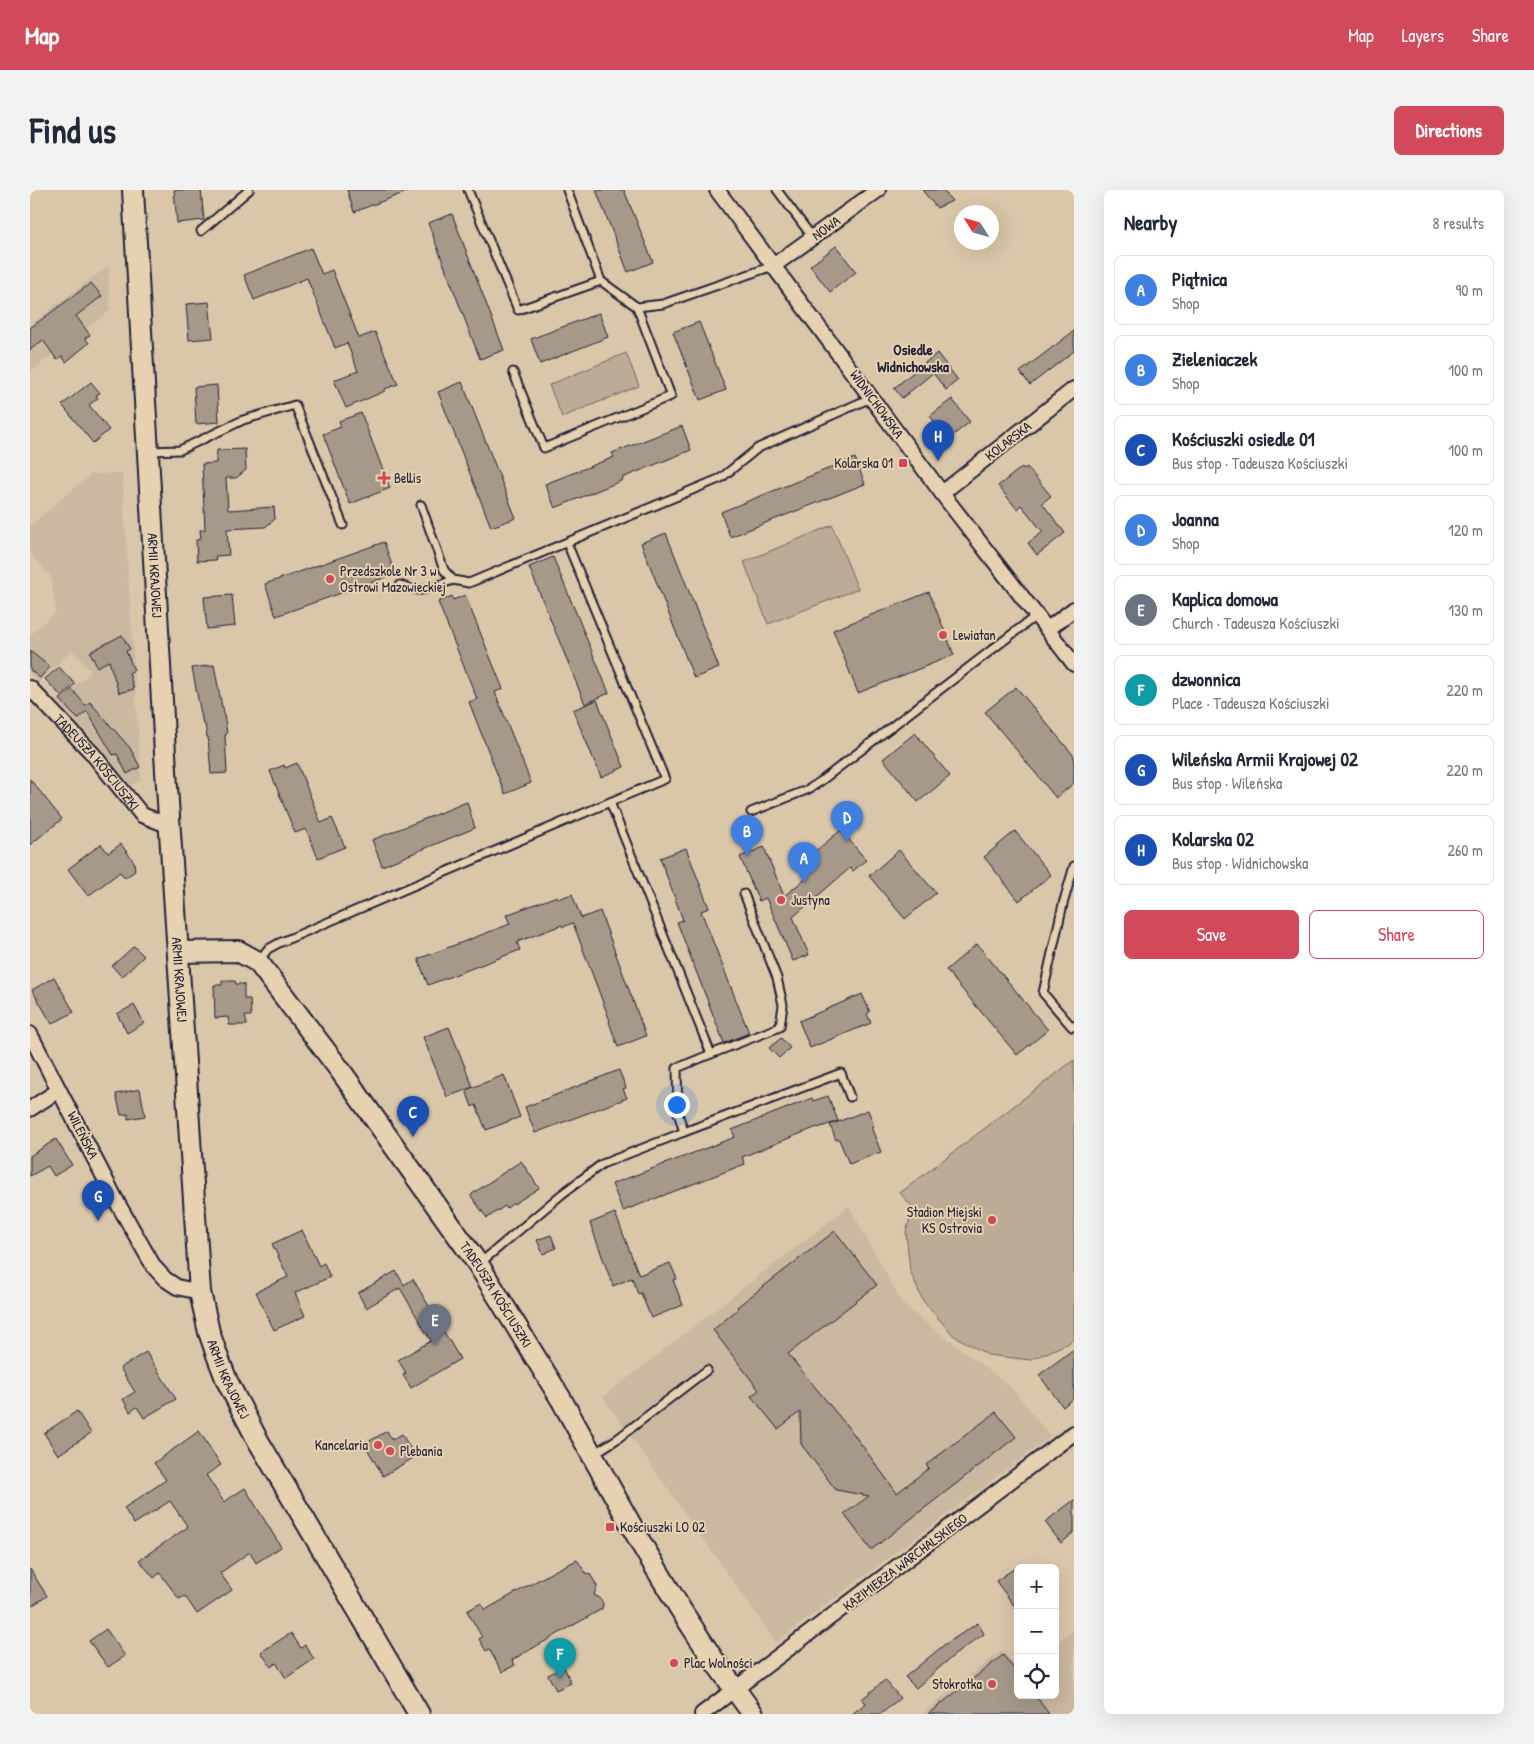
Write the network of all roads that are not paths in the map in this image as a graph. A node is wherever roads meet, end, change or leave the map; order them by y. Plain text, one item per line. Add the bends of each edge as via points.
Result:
1 (133, 190) edge
2 (248, 190) edge
3 (468, 190) edge
4 (567, 190) edge
5 (717, 190) edge
6 (777, 190) edge
7 (878, 190) edge
8 (202, 231) dead end
9 (813, 238) junction
10 (774, 266) junction
11 (601, 281) junction
12 (637, 307) junction
13 (513, 372) dead end
14 (1074, 389) edge
15 (872, 397) junction
16 (148, 451) junction
17 (942, 493) junction
18 (421, 505) dead end
19 (343, 525) dead end
20 (568, 543) junction
21 (453, 580) junction
22 (400, 585) dead end
23 (1074, 608) edge
24 (1037, 615) junction
25 (1048, 629) junction
26 (1074, 664) edge
27 (30, 688) edge
28 (610, 802) junction
29 (752, 812) dead end
30 (170, 826) junction
31 (1074, 866) edge
32 (744, 894) dead end
33 (178, 952) junction
34 (258, 962) junction
35 (1074, 1026) edge
36 (30, 1034) edge
37 (711, 1054) junction
38 (59, 1090) junction
39 (850, 1097) dead end
40 (30, 1109) edge
41 (684, 1132) junction
42 (478, 1264) junction
43 (200, 1292) junction
44 (707, 1370) dead end
45 (1074, 1433) edge
46 (592, 1455) junction
47 (735, 1690) junction
48 (419, 1714) edge
49 (702, 1714) edge
50 (753, 1714) edge

1 - 16 main road, ARMII KRAJOWEJ
2 - 8 lane
3 - 11 lane via 518,310
4 - 11 lane
5 - 10 street, WIDNICHOWSKA
6 - 9 lane
7 - 9 street, NOWA
9 - 10 street, NOWA
10 - 12 lane via 663,304
10 - 15 street, WIDNICHOWSKA
11 - 12 lane
12 - 13 lane via 671,396 544,448
14 - 17 street, KOLARSKA
15 - 17 street, WIDNICHOWSKA
15 - 20 lane via 758,448 721,478
16 - 19 lane via 180,450 243,420 295,405
16 - 30 main road, ARMII KRAJOWEJ
17 - 24 street, WIDNICHOWSKA
18 - 21 lane via 444,570
20 - 21 lane via 469,583
20 - 28 lane via 665,779
21 - 22 lane via 423,591
23 - 25 street
24 - 25 street, WIDNICHOWSKA
24 - 29 lane via 809,790
25 - 26 street, WIDNICHOWSKA
27 - 30 street, TADEUSZA KOŚCIUSZKI via 92,753 142,815
28 - 34 lane via 279,943 268,949
28 - 37 lane
30 - 33 main road, ARMII KRAJOWEJ
31 - 35 lane via 1043,993
32 - 37 lane via 778,978 783,1005 780,1027
33 - 34 main road, TADEUSZA KOŚCIUSZKI via 238,951
33 - 43 main road, ARMII KRAJOWEJ
34 - 42 main road, TADEUSZA KOŚCIUSZKI via 346,1078
36 - 38 street, WILEŃSKA
37 - 41 lane via 677,1068 678,1113
38 - 40 street
38 - 43 street, WILEŃSKA via 154,1267 177,1287
39 - 41 lane via 841,1074
41 - 42 lane via 602,1164
42 - 46 main road, TADEUSZA KOŚCIUSZKI
43 - 48 main road, ARMII KRAJOWEJ via 209,1332 231,1389
44 - 46 lane
45 - 47 street, KAZIMIERZA WARCHALSKIEGO
46 - 47 main road, TADEUSZA KOŚCIUSZKI via 681,1610
47 - 49 street, KAZIMIERZA WARCHALSKIEGO
47 - 50 main road, TADEUSZA KOŚCIUSZKI

